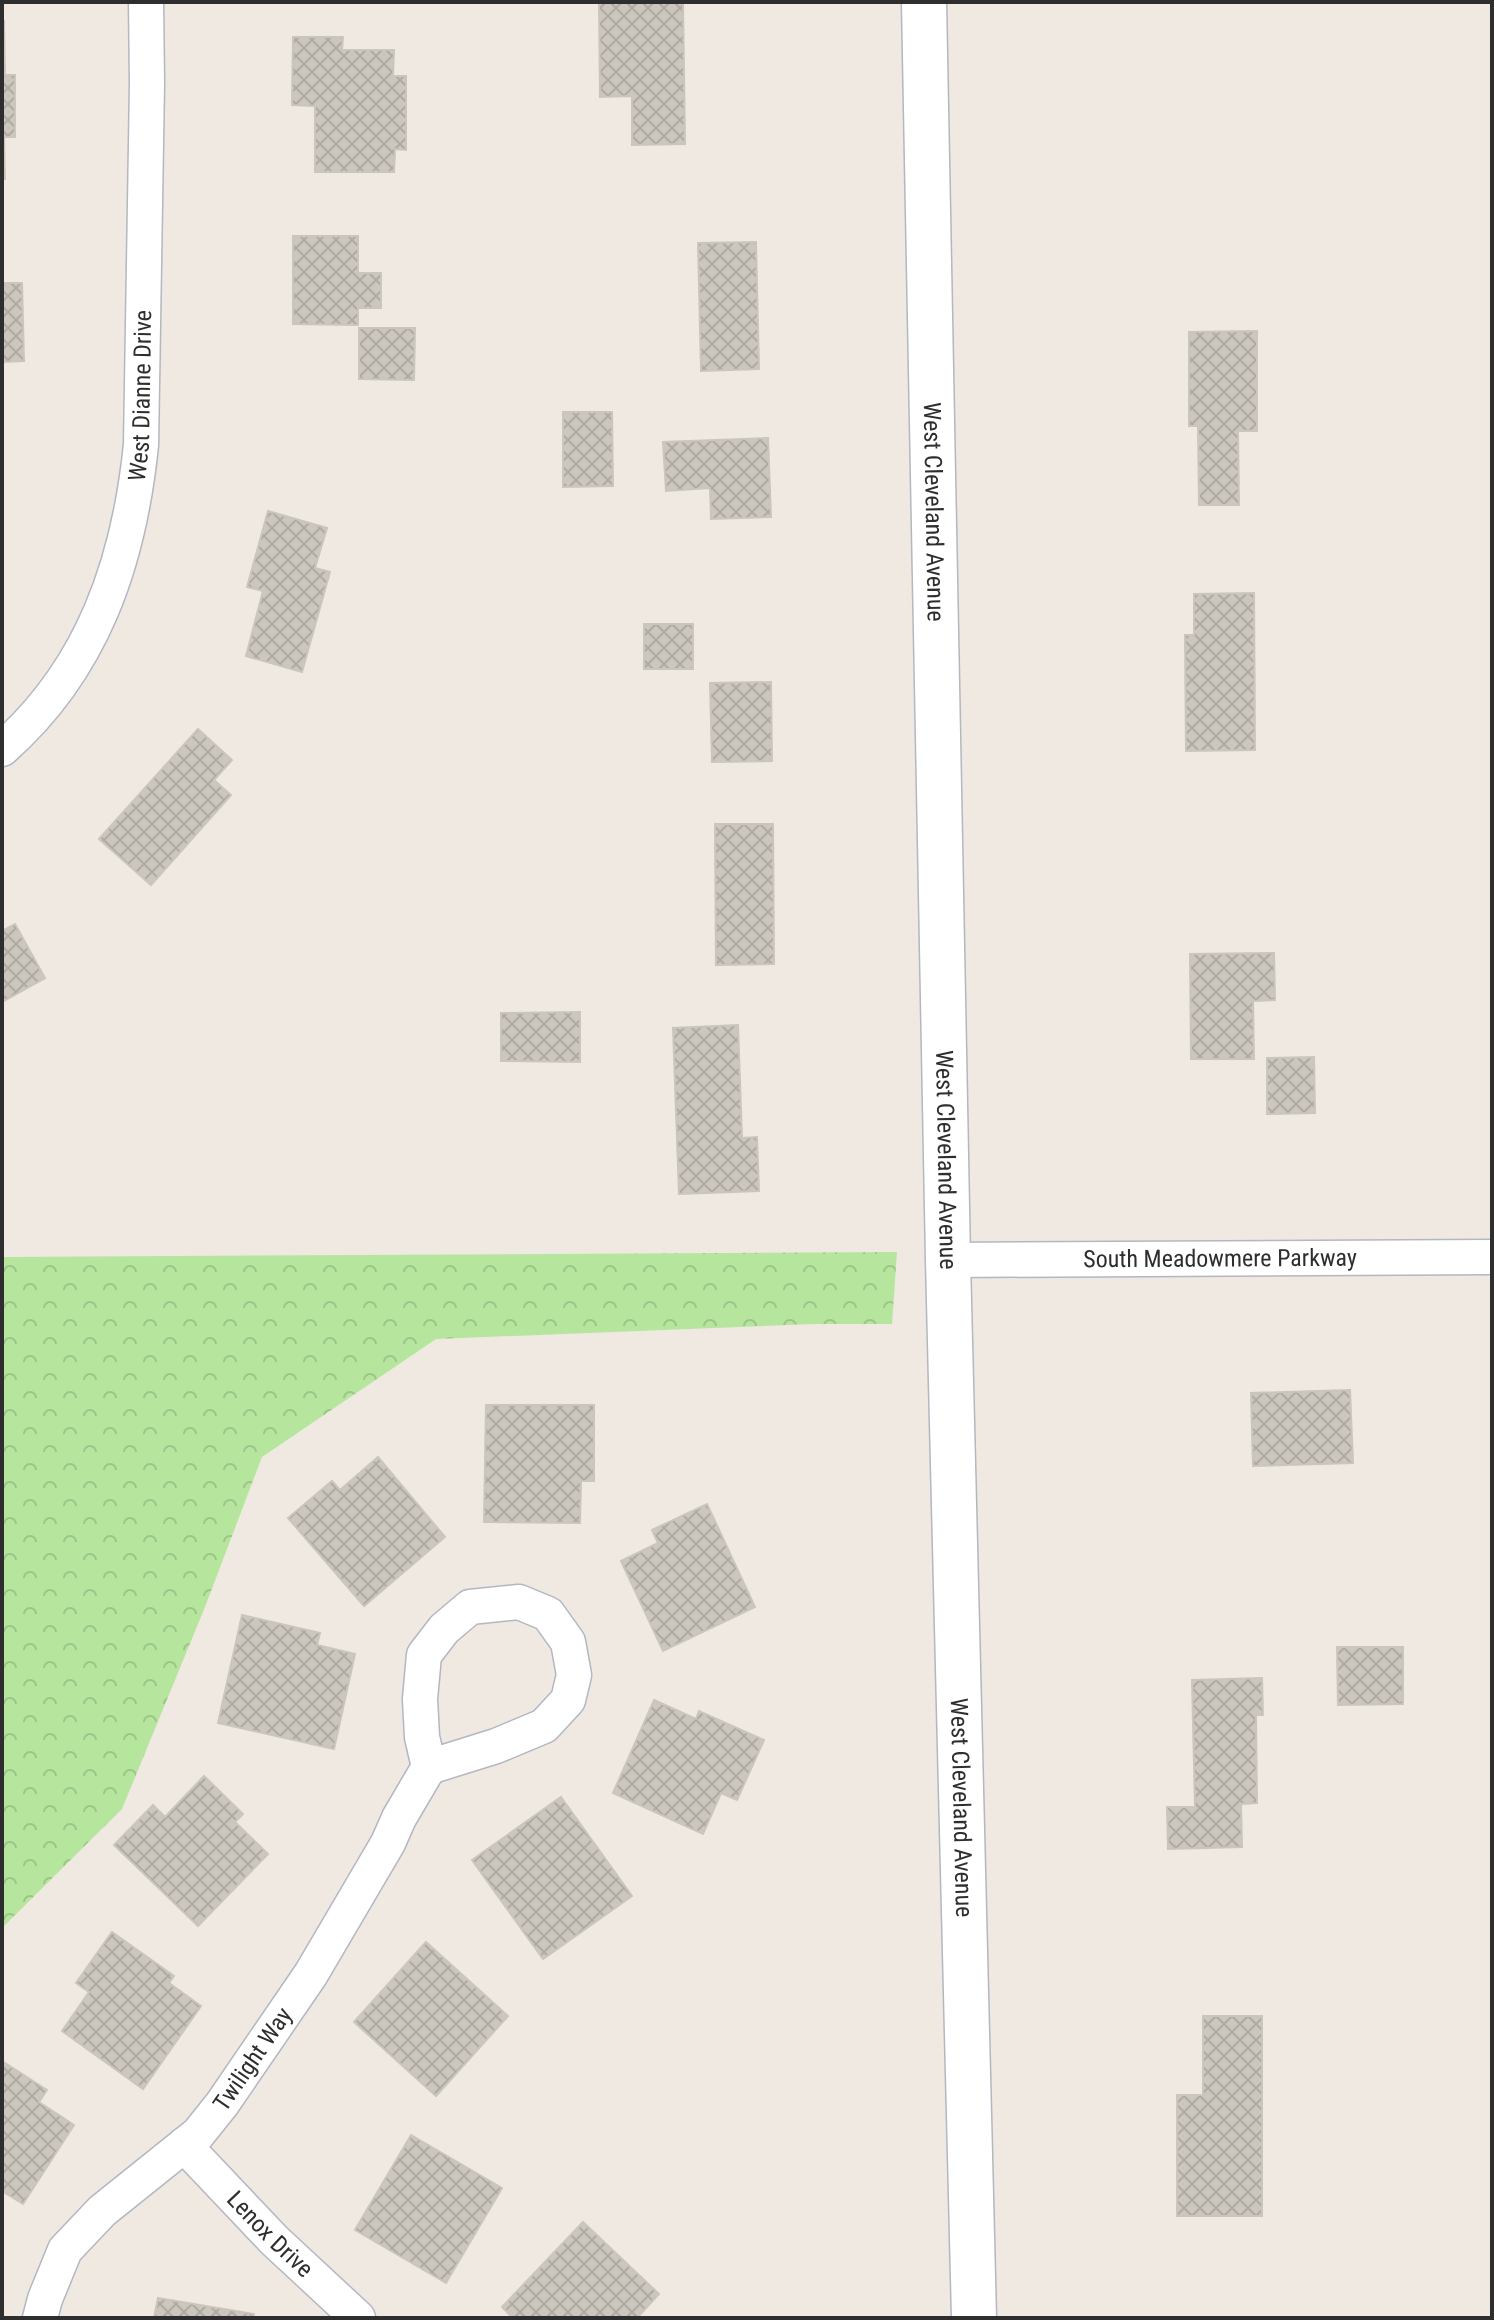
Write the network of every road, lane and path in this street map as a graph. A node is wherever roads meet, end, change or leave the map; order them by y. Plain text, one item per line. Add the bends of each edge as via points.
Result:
1 (146, 2) edge
2 (924, 2) edge
3 (2, 749) edge
4 (1492, 1257) edge
5 (948, 1260) junction
6 (429, 1767) junction
7 (184, 2145) junction
8 (40, 2318) edge
9 (358, 2318) edge
10 (974, 2318) edge

1 - 3 street, West Dianne Drive via 137,485 120,563 85,645 60,685
2 - 5 main road, West Cleveland Avenue
4 - 5 street, South Meadowmere Parkway
5 - 10 main road, West Cleveland Avenue
6 - 6 street via 544,1726 568,1700 574,1675 568,1642 548,1614 519,1602 470,1607 444,1629 424,1655 420,1699
6 - 7 street, Twilight Way via 311,1974 222,2104
7 - 8 street, Twilight Way via 102,2211 65,2250
7 - 9 street, Lenox Drive

